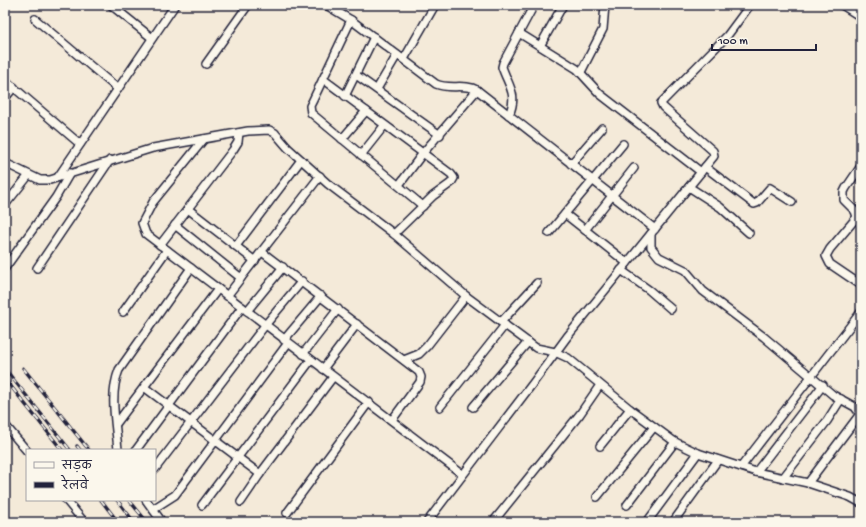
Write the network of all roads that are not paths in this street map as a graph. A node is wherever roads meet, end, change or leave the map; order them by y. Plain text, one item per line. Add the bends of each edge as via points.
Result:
1 (111, 5) edge
2 (248, 5) edge
3 (435, 5) edge
4 (534, 5) edge
5 (563, 5) edge
6 (605, 5) edge
7 (750, 5) edge
8 (842, 5) edge
9 (173, 6) edge
10 (329, 6) edge
11 (861, 17) edge
12 (35, 19) dead end
13 (351, 20) junction
14 (519, 33) junction
15 (374, 37) junction
16 (152, 38) junction
17 (540, 46) junction
18 (397, 55) junction
19 (404, 59) junction
20 (206, 64) dead end
21 (581, 72) junction
22 (356, 75) junction
23 (323, 79) junction
24 (5, 80) edge
25 (14, 87) junction
26 (118, 88) junction
27 (377, 90) junction
28 (477, 90) junction
29 (345, 96) junction
30 (5, 98) edge
31 (366, 111) junction
32 (509, 115) junction
33 (384, 126) junction
34 (602, 128) dead end
35 (239, 133) junction
36 (440, 135) junction
37 (204, 139) junction
38 (342, 139) junction
39 (80, 144) junction
40 (623, 144) dead end
41 (423, 154) junction
42 (361, 155) junction
43 (110, 160) junction
44 (301, 160) junction
45 (5, 163) edge
46 (571, 164) junction
47 (861, 166) edge
48 (634, 168) dead end
49 (703, 170) junction
50 (70, 173) junction
51 (29, 175) junction
52 (320, 176) junction
53 (58, 177) junction
54 (592, 181) junction
55 (399, 185) junction
56 (689, 187) junction
57 (611, 195) junction
58 (792, 202) dead end
59 (5, 205) edge
60 (423, 206) junction
61 (188, 209) junction
62 (565, 214) junction
63 (175, 225) junction
64 (585, 230) junction
65 (653, 231) junction
66 (549, 233) dead end
67 (749, 233) dead end
68 (394, 234) junction
69 (160, 245) junction
70 (236, 246) junction
71 (167, 250) junction
72 (262, 252) junction
73 (255, 260) junction
74 (627, 263) junction
75 (283, 267) junction
76 (5, 268) edge
77 (37, 268) dead end
78 (191, 268) junction
79 (621, 270) junction
80 (242, 278) junction
81 (302, 281) junction
82 (537, 283) dead end
83 (861, 285) edge
84 (218, 289) junction
85 (227, 296) junction
86 (320, 296) junction
87 (466, 296) junction
88 (245, 309) junction
89 (338, 309) junction
90 (672, 309) dead end
91 (123, 312) dead end
92 (861, 312) edge
93 (503, 323) junction
94 (266, 324) junction
95 (357, 324) junction
96 (286, 341) junction
97 (528, 342) junction
98 (555, 352) junction
99 (303, 354) junction
100 (311, 360) junction
101 (404, 360) junction
102 (323, 369) junction
103 (811, 375) junction
104 (333, 377) junction
105 (600, 385) junction
106 (823, 385) junction
107 (144, 387) junction
108 (841, 399) junction
109 (369, 402) junction
110 (168, 405) junction
111 (440, 407) dead end
112 (473, 407) dead end
113 (630, 409) junction
114 (392, 420) junction
115 (192, 422) junction
116 (116, 424) junction
117 (5, 425) edge
118 (654, 427) junction
119 (214, 440) junction
120 (675, 442) junction
121 (600, 446) dead end
122 (118, 449) edge
123 (137, 449) edge
124 (26, 450) edge
125 (698, 453) junction
126 (237, 457) junction
127 (718, 460) junction
128 (741, 467) junction
129 (156, 468) edge
130 (756, 472) junction
131 (260, 474) junction
132 (462, 474) junction
133 (783, 478) junction
134 (808, 483) junction
135 (597, 497) dead end
136 (67, 501) edge
137 (147, 501) edge
138 (241, 502) dead end
139 (861, 503) edge
140 (202, 505) dead end
141 (627, 505) dead end
142 (153, 509) junction
143 (287, 512) dead end
144 (84, 522) edge
145 (162, 522) edge
146 (426, 522) edge
147 (492, 522) edge
148 (647, 522) edge
149 (673, 522) edge

1 - 16 street
2 - 20 street
3 - 19 street
4 - 14 street
5 - 17 street
6 - 21 street via 604,29
7 - 49 street via 727,36 662,102 663,108 714,152 714,156
8 - 11 street
9 - 16 street
10 - 13 street
12 - 26 street
13 - 15 street
13 - 23 street
14 - 17 street
14 - 32 street via 502,67 513,93
15 - 18 street
15 - 22 street
16 - 26 street
17 - 21 street
18 - 19 street
18 - 27 street
19 - 28 street via 429,80 443,87
21 - 49 street via 600,94
22 - 27 street
22 - 29 street
23 - 29 street
23 - 38 street via 311,103 311,113
24 - 25 street
25 - 30 street
25 - 39 street
26 - 39 street
27 - 36 street
28 - 32 street
28 - 36 street
29 - 31 street
31 - 33 street
31 - 38 street
32 - 46 street
33 - 41 street
33 - 42 street
34 - 46 street
35 - 37 street
35 - 44 street via 269,130
35 - 61 street via 238,142 233,150
36 - 41 street
37 - 43 street via 154,148
37 - 69 street via 153,202 142,223 146,234
38 - 42 street
39 - 53 street
40 - 54 street
41 - 55 street
41 - 60 street via 454,178 452,183
42 - 55 street
43 - 50 street
43 - 77 street
44 - 52 street
44 - 70 street
45 - 51 street
46 - 54 street
47 - 83 street via 844,192 844,200 855,211 857,217 826,256 830,264
48 - 57 street
49 - 56 street
49 - 58 street via 754,204 770,188
50 - 53 street
50 - 76 street
51 - 53 street via 40,180
51 - 59 street
52 - 68 street
52 - 72 street
54 - 57 street
54 - 62 street
55 - 60 street
56 - 65 street
56 - 67 street via 720,207
57 - 64 street
57 - 65 street
60 - 68 street
61 - 63 street
61 - 70 street
62 - 64 street
62 - 66 street
63 - 69 street
63 - 80 street
64 - 74 street
65 - 74 street
65 - 103 street via 652,247 659,257 685,270 706,293
68 - 87 street
69 - 71 street
70 - 73 street
71 - 78 street
71 - 91 street
72 - 73 street
72 - 75 street
73 - 80 street
74 - 79 street
75 - 81 street
75 - 88 street
78 - 84 street
78 - 116 street via 119,370 114,386
79 - 90 street
79 - 98 street
80 - 85 street
81 - 86 street
81 - 94 street
82 - 93 street
84 - 85 street
84 - 107 street
85 - 88 street
86 - 89 street
86 - 96 street
87 - 93 street
87 - 101 street via 427,346 419,354
88 - 94 street
88 - 110 street
89 - 95 street
89 - 99 street
92 - 103 street
93 - 97 street
93 - 111 street
94 - 96 street
94 - 115 street
95 - 101 street
95 - 102 street
96 - 99 street
96 - 119 street
97 - 98 street via 536,348
97 - 112 street
98 - 105 street via 568,358
98 - 132 street via 534,383
99 - 100 street
100 - 102 street
100 - 126 street
101 - 114 street via 419,372 421,380
102 - 104 street
103 - 106 street
103 - 128 street
104 - 109 street
104 - 131 street
105 - 113 street
105 - 147 street via 580,414
106 - 108 street
106 - 130 street
107 - 110 street
107 - 116 street
108 - 133 street
108 - 134 street via 855,407 860,414
109 - 114 street
109 - 143 street
110 - 115 street
110 - 123 street
113 - 118 street
113 - 121 street
114 - 132 street
115 - 119 street
115 - 129 street
116 - 122 street
117 - 124 street
118 - 120 street
118 - 135 street
119 - 126 street
119 - 142 street via 175,494
120 - 125 street
120 - 141 street
125 - 127 street
125 - 148 street
126 - 131 street
126 - 140 street
127 - 128 street
127 - 149 street
128 - 130 street
130 - 133 street
131 - 138 street
132 - 146 street
133 - 134 street
134 - 139 street
136 - 144 street
137 - 142 street
142 - 145 street

